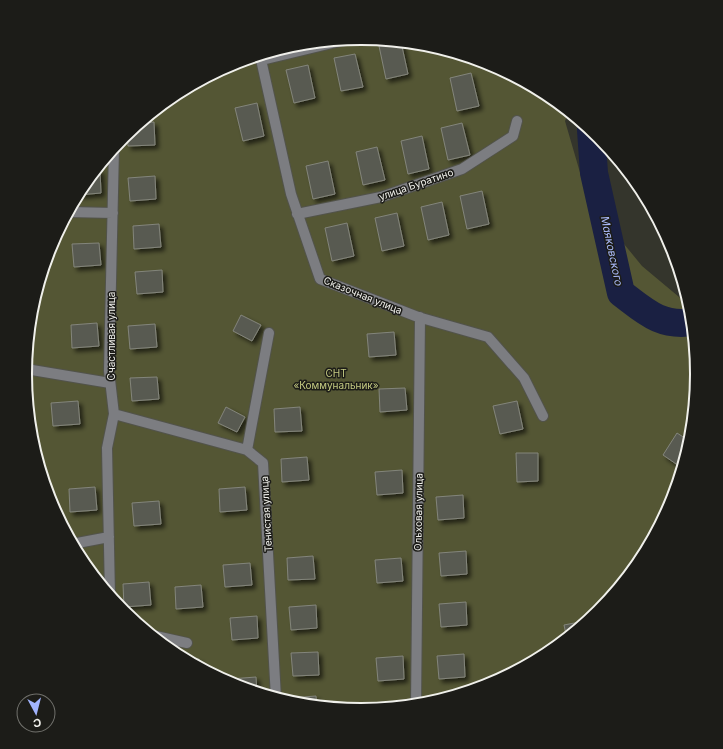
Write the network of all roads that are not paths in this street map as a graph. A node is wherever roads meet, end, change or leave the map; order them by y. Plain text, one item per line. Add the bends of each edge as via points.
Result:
1 (262, 60) edge
2 (517, 122) dead end
3 (114, 157) edge
4 (75, 212) edge
5 (113, 213) junction
6 (296, 214) junction
7 (420, 317) junction
8 (269, 333) dead end
9 (32, 370) edge
10 (110, 383) junction
11 (114, 414) junction
12 (543, 416) dead end
13 (247, 450) junction
14 (109, 537) junction
15 (78, 543) edge
16 (110, 587) edge
17 (164, 638) edge
18 (187, 643) dead end
19 (276, 693) edge
20 (416, 699) edge

1 - 6 street, Сказочная улица
2 - 6 street, улица Буратино via 513,136 462,169 381,197
3 - 5 street, Счастливая улица
4 - 5 street
5 - 10 street, Счастливая улица
6 - 7 street, Сказочная улица via 320,279
7 - 12 street, Сказочная улица via 488,337 524,378
7 - 20 street, Ольховая улица
8 - 13 street
9 - 10 street
10 - 11 street, Счастливая улица
11 - 13 street, Тенистая улица
11 - 14 street, Счастливая улица via 107,448
13 - 19 street, Тенистая улица via 263,463
14 - 15 street
14 - 16 street, Счастливая улица
17 - 18 street

